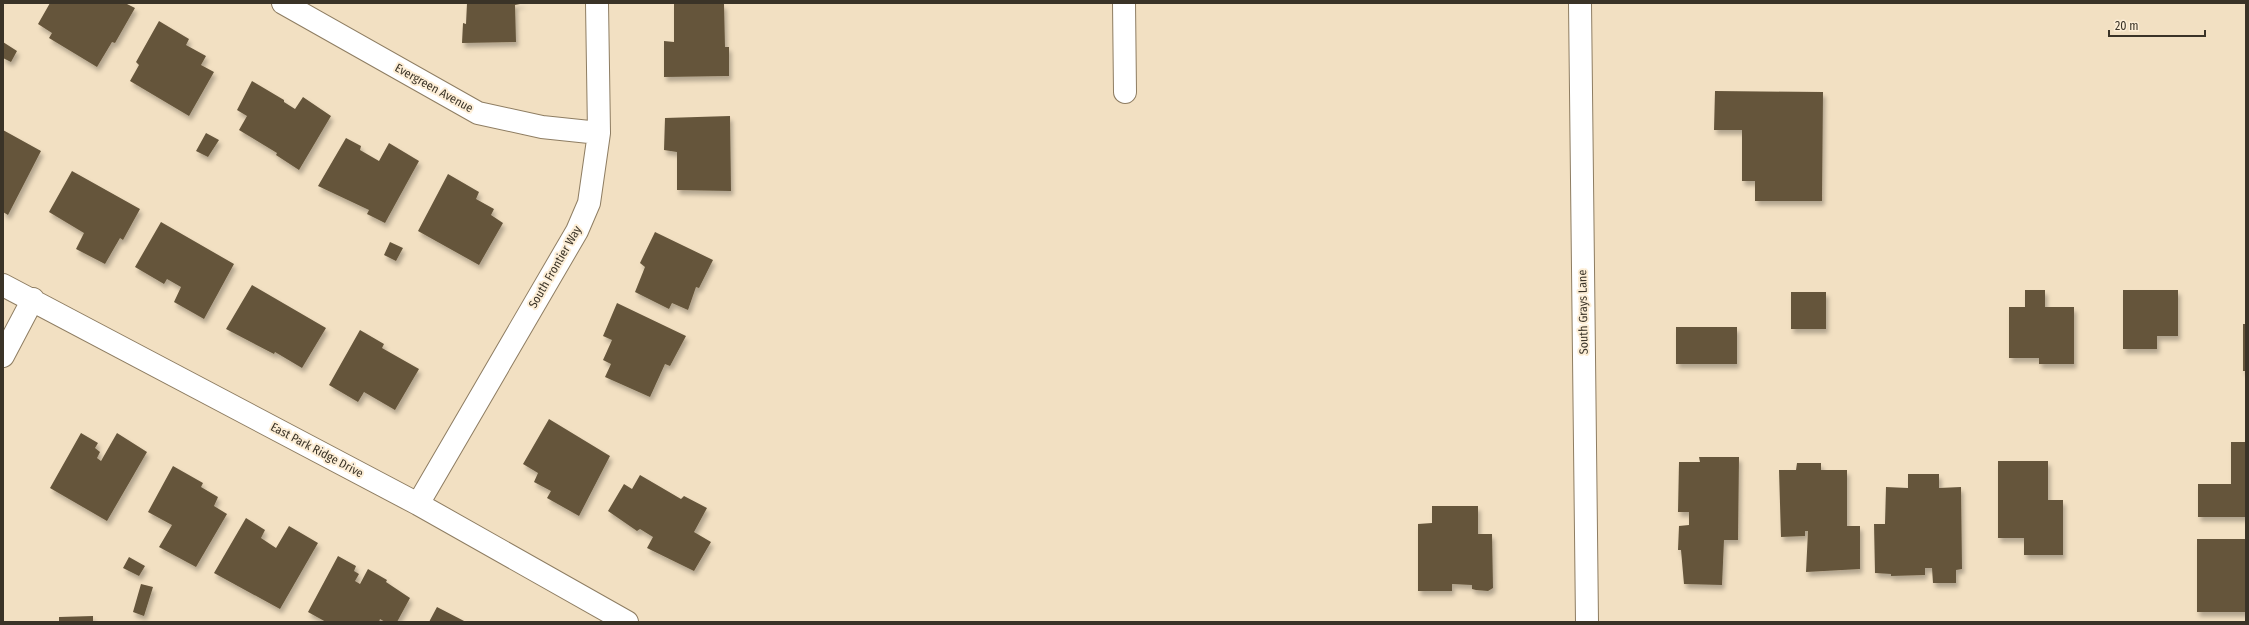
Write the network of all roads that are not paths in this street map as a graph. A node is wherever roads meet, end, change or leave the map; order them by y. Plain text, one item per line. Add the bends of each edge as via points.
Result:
1 (283, 3) edge
2 (598, 3) edge
3 (1124, 3) edge
4 (1580, 3) edge
5 (1125, 92) dead end
6 (599, 134) junction
7 (3, 285) edge
8 (33, 299) junction
9 (3, 356) edge
10 (418, 504) junction
11 (627, 622) edge
12 (1587, 622) edge

1 - 6 street, Evergreen Avenue via 478,113 542,127
2 - 6 street, South Frontier Way
3 - 5 street
4 - 12 street, South Grays Lane
6 - 10 street, South Frontier Way via 589,202 577,231
7 - 8 street, East Park Ridge Drive
8 - 9 street
8 - 10 street, East Park Ridge Drive
10 - 11 street, East Park Ridge Drive

